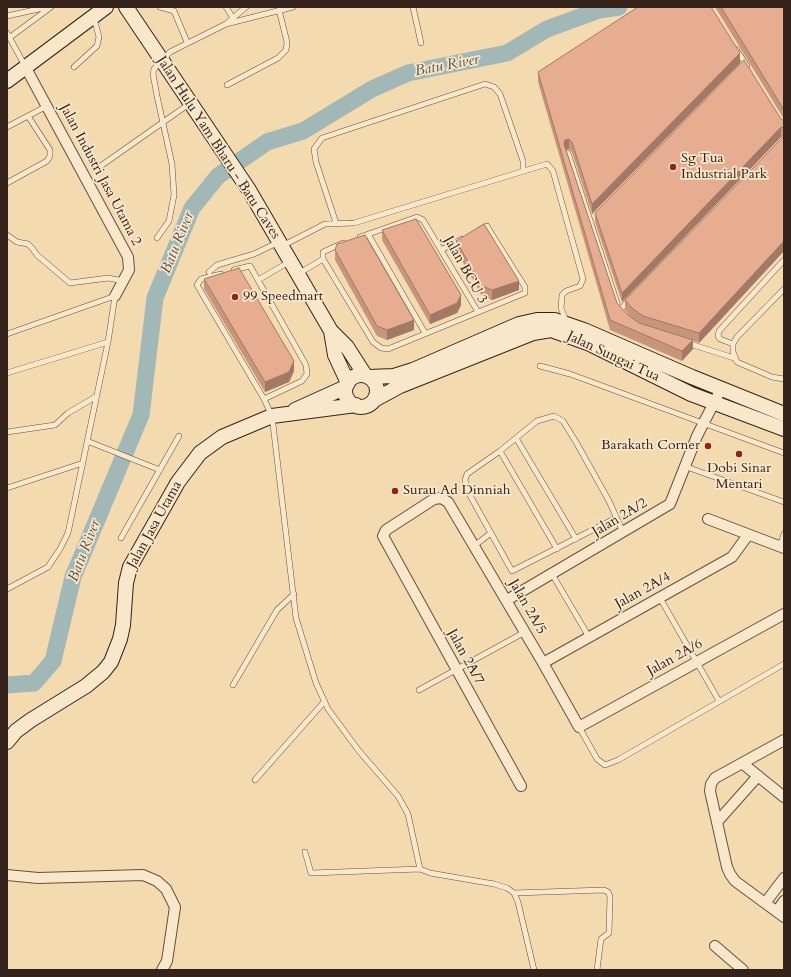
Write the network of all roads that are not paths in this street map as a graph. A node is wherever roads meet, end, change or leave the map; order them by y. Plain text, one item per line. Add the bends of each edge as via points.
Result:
1 (50, 7) edge
2 (106, 7) edge
3 (126, 7) edge
4 (160, 7) edge
5 (226, 7) edge
6 (246, 7) edge
7 (293, 7) edge
8 (413, 7) edge
9 (279, 10) junction
10 (7, 16) edge
11 (93, 17) junction
12 (233, 18) junction
13 (226, 24) junction
14 (8, 36) edge
15 (186, 42) junction
16 (421, 43) dead end
17 (733, 44) edge
18 (161, 61) junction
19 (745, 63) junction
20 (74, 67) dead end
21 (26, 68) junction
22 (739, 69) edge
23 (749, 69) edge
24 (7, 81) edge
25 (226, 85) dead end
26 (190, 104) junction
27 (47, 106) junction
28 (28, 116) junction
29 (164, 123) junction
30 (7, 127) edge
31 (568, 153) edge
32 (95, 170) dead end
33 (523, 171) junction
34 (7, 183) edge
35 (596, 216) edge
36 (591, 222) junction
37 (336, 223) junction
38 (477, 231) edge
39 (368, 234) junction
40 (7, 235) edge
41 (465, 237) edge
42 (157, 238) dead end
43 (354, 239) edge
44 (348, 241) edge
45 (280, 244) junction
46 (441, 250) junction
47 (323, 259) junction
48 (784, 260) edge
49 (290, 262) junction
50 (208, 272) dead end
51 (297, 274) junction
52 (258, 280) junction
53 (124, 281) junction
54 (784, 289) edge
55 (636, 293) edge
56 (115, 296) junction
57 (620, 310) junction
58 (478, 312) junction
59 (624, 316) edge
60 (566, 323) junction
61 (331, 332) junction
62 (425, 333) junction
63 (7, 334) edge
64 (108, 342) junction
65 (684, 342) edge
66 (733, 344) junction
67 (734, 358) junction
68 (540, 366) dead end
69 (7, 374) edge
70 (367, 376) junction
71 (784, 379) edge
72 (707, 384) junction
73 (347, 385) junction
74 (721, 389) junction
75 (97, 396) junction
76 (264, 398) junction
77 (374, 400) junction
78 (709, 401) junction
79 (356, 405) junction
80 (287, 414) junction
81 (784, 414) edge
82 (272, 416) junction
83 (703, 422) junction
84 (784, 429) edge
85 (7, 432) edge
86 (179, 436) dead end
87 (516, 438) junction
88 (87, 441) junction
89 (500, 451) junction
90 (784, 453) edge
91 (83, 463) junction
92 (684, 466) junction
93 (160, 470) junction
94 (7, 488) edge
95 (448, 502) joint
96 (784, 502) edge
97 (616, 518) junction
98 (708, 519) dead end
99 (623, 532) junction
100 (491, 533) junction
101 (784, 534) edge
102 (748, 535) junction
103 (121, 538) dead end
104 (576, 539) junction
105 (474, 546) junction
106 (782, 547) edge
107 (557, 549) junction
108 (552, 574) junction
109 (7, 589) edge
110 (294, 594) junction
111 (660, 598) junction
112 (507, 600) junction
113 (784, 614) edge
114 (525, 632) junction
115 (589, 637) junction
116 (697, 662) junction
117 (543, 663) junction
118 (784, 664) edge
119 (456, 670) junction
120 (233, 685) dead end
121 (419, 690) dead end
122 (719, 701) junction
123 (324, 702) junction
124 (579, 727) junction
125 (784, 740) edge
126 (7, 742) edge
127 (742, 763) junction
128 (758, 776) junction
129 (255, 780) dead end
130 (521, 786) dead end
131 (784, 797) edge
132 (717, 822) junction
133 (304, 852) dead end
134 (420, 868) junction
135 (7, 876) edge
136 (784, 878) edge
137 (514, 893) junction
138 (784, 901) edge
139 (766, 902) junction
140 (780, 914) edge
141 (715, 946) dead end
142 (739, 969) edge
143 (162, 970) edge
144 (534, 970) edge
145 (597, 970) edge

1 - 10 lane
1 - 14 lane
2 - 11 main road
3 - 18 main road, Jalan Hulu Yam Bharu - Batu Caves
4 - 15 lane via 174,11
5 - 12 lane
6 - 12 lane
7 - 9 lane
8 - 16 lane
9 - 13 lane
9 - 25 lane via 288,42 286,50 278,58
11 - 20 lane via 99,37 97,46
11 - 21 main road
12 - 13 lane
13 - 15 lane
14 - 21 lane
15 - 18 lane
17 - 19 lane
18 - 26 main road, Jalan Hulu Yam Bharu - Batu Caves
18 - 29 lane via 153,74
19 - 22 lane
19 - 23 lane
21 - 24 main road
21 - 27 street, Jalan Industri Jasa Utama 2
26 - 29 lane
26 - 45 main road, Jalan Hulu Yam Bharu - Batu Caves via 249,190
27 - 28 lane
27 - 53 street, Jalan Industri Jasa Utama 2 via 128,257 129,270
28 - 30 lane
28 - 34 lane via 50,150 50,156 46,161
29 - 32 lane
29 - 42 lane via 173,170 174,195 169,221
31 - 36 lane
33 - 37 lane via 354,223
33 - 37 lane via 523,160 500,94 494,87 485,84 322,138 314,150
33 - 60 lane via 547,164 555,178 583,280 580,286 562,295 561,308
35 - 36 lane
36 - 57 lane
37 - 45 lane via 325,224
38 - 58 lane via 486,226 488,228 525,287 525,293
39 - 43 lane, Jalan BCU 3
39 - 46 lane, Jalan BCU 3 via 417,217 424,220
39 - 62 lane
40 - 53 lane via 17,242 28,244 70,283 108,278
41 - 46 lane
44 - 47 lane via 327,248 323,252
45 - 49 main road, Jalan Hulu Yam Bharu - Batu Caves
45 - 50 lane via 217,265
46 - 58 lane, Jalan BCU 3
47 - 51 lane
47 - 62 lane, Jalan BCU 3 via 373,342 381,348 388,349
48 - 66 lane via 719,332 720,339
49 - 51 main road, Jalan Hulu Yam Bharu - Batu Caves
49 - 52 lane
51 - 61 main road, Jalan Hulu Yam Bharu - Batu Caves
52 - 76 lane via 306,365 307,374 302,381
52 - 76 lane via 250,266 201,279 197,286
53 - 56 street, Jalan Industri Jasa Utama 2
54 - 66 lane
55 - 57 lane
56 - 63 lane
56 - 64 lane
57 - 59 lane
58 - 62 lane, Jalan BCU 3
60 - 70 main road, Jalan Sungai Tua via 537,320 519,324 413,370 394,376
60 - 72 main road, Jalan Sungai Tua
61 - 70 main road, Jalan Hulu Yam Bharu - Batu Caves via 347,347
61 - 73 main road, Jalan Hulu Yam Bharu - Batu Caves via 334,355
64 - 69 lane
64 - 75 lane
65 - 67 lane
66 - 67 lane
67 - 71 lane via 737,362 772,377
68 - 83 lane via 570,374
70 - 73 main road via 355,376
70 - 77 main road via 373,380 377,390
72 - 74 main road, Jalan Sungai Tua
72 - 78 street, Jalan 2A/2
73 - 79 main road via 346,396
73 - 80 main road, Jalan Jasa Utama
74 - 78 street, Jalan 2A/2
74 - 81 main road, Jalan Sungai Tua
75 - 85 lane via 68,413 55,425
75 - 88 lane
76 - 82 lane
77 - 78 main road, Jalan Sungai Tua via 400,386 533,333 551,330 590,344
77 - 79 main road via 366,406
78 - 83 street, Jalan 2A/2
78 - 84 main road, Jalan Sungai Tua
79 - 80 main road, Jalan Jasa Utama
80 - 82 main road, Jalan Jasa Utama
82 - 110 lane
82 - 126 main road, Jalan Jasa Utama via 222,437 200,453 178,482 130,568 126,583 123,625 111,662 86,686 31,720
83 - 90 lane
83 - 92 street, Jalan 2A/2
86 - 93 lane
87 - 89 lane
87 - 97 lane via 537,421 554,416 563,421 609,501
87 - 104 lane
88 - 91 lane
88 - 93 lane
89 - 100 lane via 467,474 465,480 467,490
89 - 107 lane
91 - 94 lane
91 - 109 lane via 68,533 60,549 48,567
92 - 96 lane
92 - 99 street, Jalan 2A/2 via 670,504
93 - 103 lane
95 - 105 street, Jalan 2A/5
95 - 119 street, Jalan 2A/7 via 441,498 434,499 386,530 383,536
97 - 99 lane
97 - 104 lane
98 - 102 street
99 - 108 street, Jalan 2A/2
100 - 105 lane
100 - 107 lane via 512,571
101 - 106 lane
102 - 106 street
102 - 111 street, Jalan 2A/4 via 732,557
104 - 107 lane
105 - 112 street, Jalan 2A/5
108 - 112 street, Jalan 2A/2
108 - 115 lane
110 - 120 lane via 277,610
110 - 123 lane via 296,618
111 - 115 street, Jalan 2A/4
111 - 116 lane
112 - 114 street, Jalan 2A/5
113 - 116 street, Jalan 2A/6
114 - 117 street, Jalan 2A/5
114 - 119 lane
115 - 117 street, Jalan 2A/4
116 - 122 lane
116 - 124 street, Jalan 2A/6
117 - 124 street, Jalan 2A/5
118 - 122 lane
119 - 121 lane
119 - 130 street, Jalan 2A/7
122 - 124 lane via 618,760 605,765 597,759
123 - 129 lane
123 - 134 lane via 359,751 398,796 408,814
125 - 127 street
127 - 128 street
127 - 132 street via 715,778 711,784 710,791
128 - 131 street
128 - 132 street
132 - 139 street via 730,874 735,881
133 - 134 lane via 310,871 315,873
134 - 137 lane via 494,884
135 - 143 street via 143,876 157,881 166,889 175,907 167,961
136 - 139 street
137 - 144 lane
137 - 145 lane via 604,890 608,892 609,933 601,939
138 - 140 street
139 - 140 street
141 - 142 street

